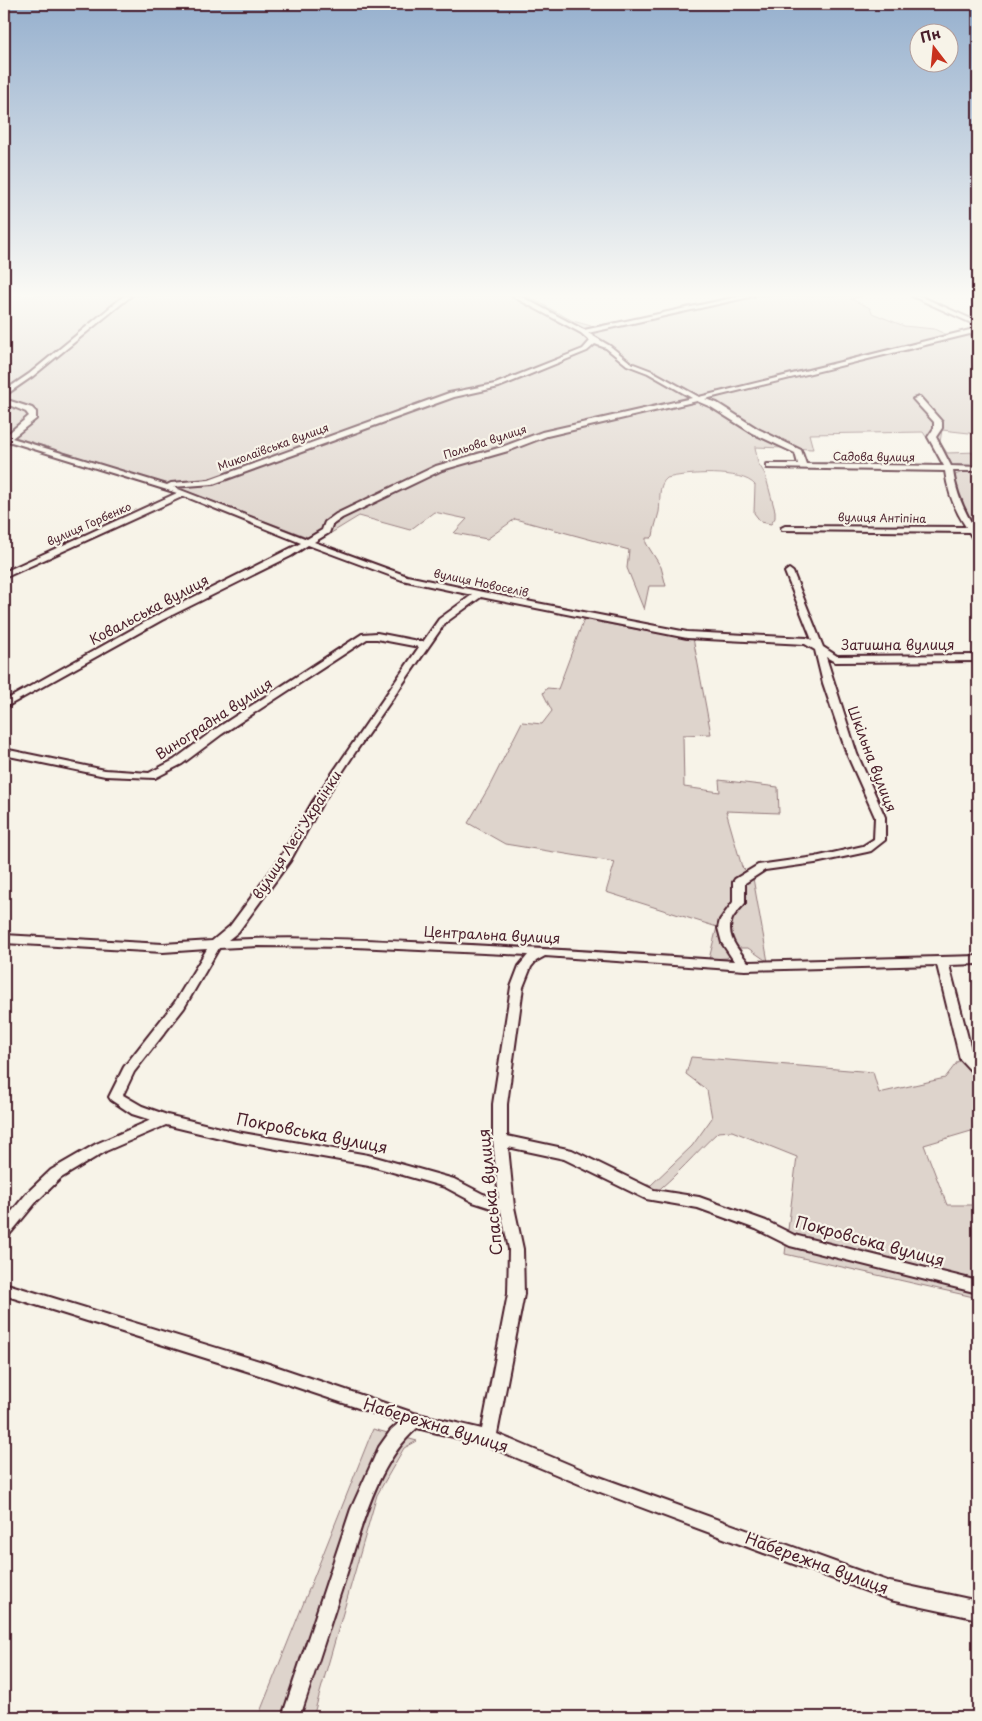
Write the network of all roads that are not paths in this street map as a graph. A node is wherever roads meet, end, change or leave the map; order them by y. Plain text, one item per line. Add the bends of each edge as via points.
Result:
1 (29, 376) edge
2 (521, 376) edge
3 (658, 376) edge
4 (790, 376) edge
5 (4, 394) edge
6 (698, 399) junction
7 (917, 399) dead end
8 (4, 401) edge
9 (6, 440) edge
10 (770, 466) dead end
11 (803, 466) junction
12 (949, 469) junction
13 (978, 469) edge
14 (210, 482) junction
15 (159, 485) junction
16 (184, 493) junction
17 (203, 500) junction
18 (785, 528) dead end
19 (975, 530) edge
20 (978, 540) edge
21 (307, 542) junction
22 (789, 572) dead end
23 (4, 575) edge
24 (480, 594) junction
25 (426, 645) junction
26 (820, 651) junction
27 (978, 658) edge
28 (4, 705) edge
29 (4, 752) edge
30 (4, 939) edge
31 (216, 944) junction
32 (543, 952) junction
33 (978, 960) edge
34 (942, 962) junction
35 (745, 966) junction
36 (978, 1070) edge
37 (165, 1120) junction
38 (500, 1140) junction
39 (507, 1207) junction
40 (4, 1231) edge
41 (978, 1287) edge
42 (4, 1289) edge
43 (414, 1420) junction
44 (488, 1438) junction
45 (978, 1610) edge
46 (291, 1717) edge

1 - 5 street
2 - 14 street, Миколаївська вулиця via 497,386 452,395
3 - 6 street
4 - 6 street, Польова вулиця
6 - 11 street via 798,452
6 - 21 street, Польова вулиця via 545,434 446,466 339,516 328,524 326,531
7 - 12 street via 938,422 932,437
8 - 9 street via 32,412 33,417
9 - 15 street, вулиця Новоселів
10 - 11 street, Садова вулиця
11 - 12 street, Садова вулиця
12 - 13 street, Садова вулиця
12 - 19 street via 959,510
14 - 15 street, Миколаївська вулиця
14 - 17 street, Миколаївська вулиця via 202,490
15 - 16 street, вулиця Новоселів
16 - 17 street, вулиця Новоселів
16 - 23 street, вулиця Горбенко
17 - 21 street, вулиця Новоселів
18 - 19 street, вулиця Антіпіна
19 - 20 street
21 - 24 street, вулиця Новоселів via 405,578
21 - 28 street, Ковальська вулиця via 160,618
22 - 26 street, Шкільна вулиця
24 - 25 street, вулиця Лесі Українки via 442,621
24 - 26 street, вулиця Новоселів via 654,629 713,637 807,641
25 - 29 street, Виноградна вулиця via 365,636 218,732 178,762 151,776 105,773
25 - 31 street, вулиця Лесі Українки via 332,781 284,861 234,929
26 - 27 street, Затишна вулиця via 835,659
26 - 35 street, Шкільна вулиця via 852,754 880,817 879,840 867,849 762,867 739,882 739,903 724,923 724,935 729,947
30 - 31 street, Центральна вулиця via 163,948
31 - 32 street, Центральна вулиця via 345,943
31 - 37 street, вулиця Лесі Українки via 180,1004 129,1070 116,1097 137,1110
32 - 35 street, Центральна вулиця
32 - 38 street, Спаська вулиця via 525,966 517,987 500,1104
33 - 34 street, Центральна вулиця
34 - 35 street, Центральна вулиця
34 - 36 street via 967,1059
37 - 39 street, Покровська вулиця via 238,1137 368,1160 449,1183 478,1198
37 - 40 street via 130,1133 64,1168 33,1196
38 - 39 street, Спаська вулиця
38 - 41 street, Покровська вулиця via 567,1154 651,1195 699,1203 762,1225 790,1240
39 - 44 street, Спаська вулиця via 516,1249 516,1294
42 - 43 street, Набережна вулиця via 269,1371
43 - 44 street, Набережна вулиця
43 - 46 street via 385,1452 359,1509
44 - 45 street, Набережна вулиця via 590,1480 890,1591

